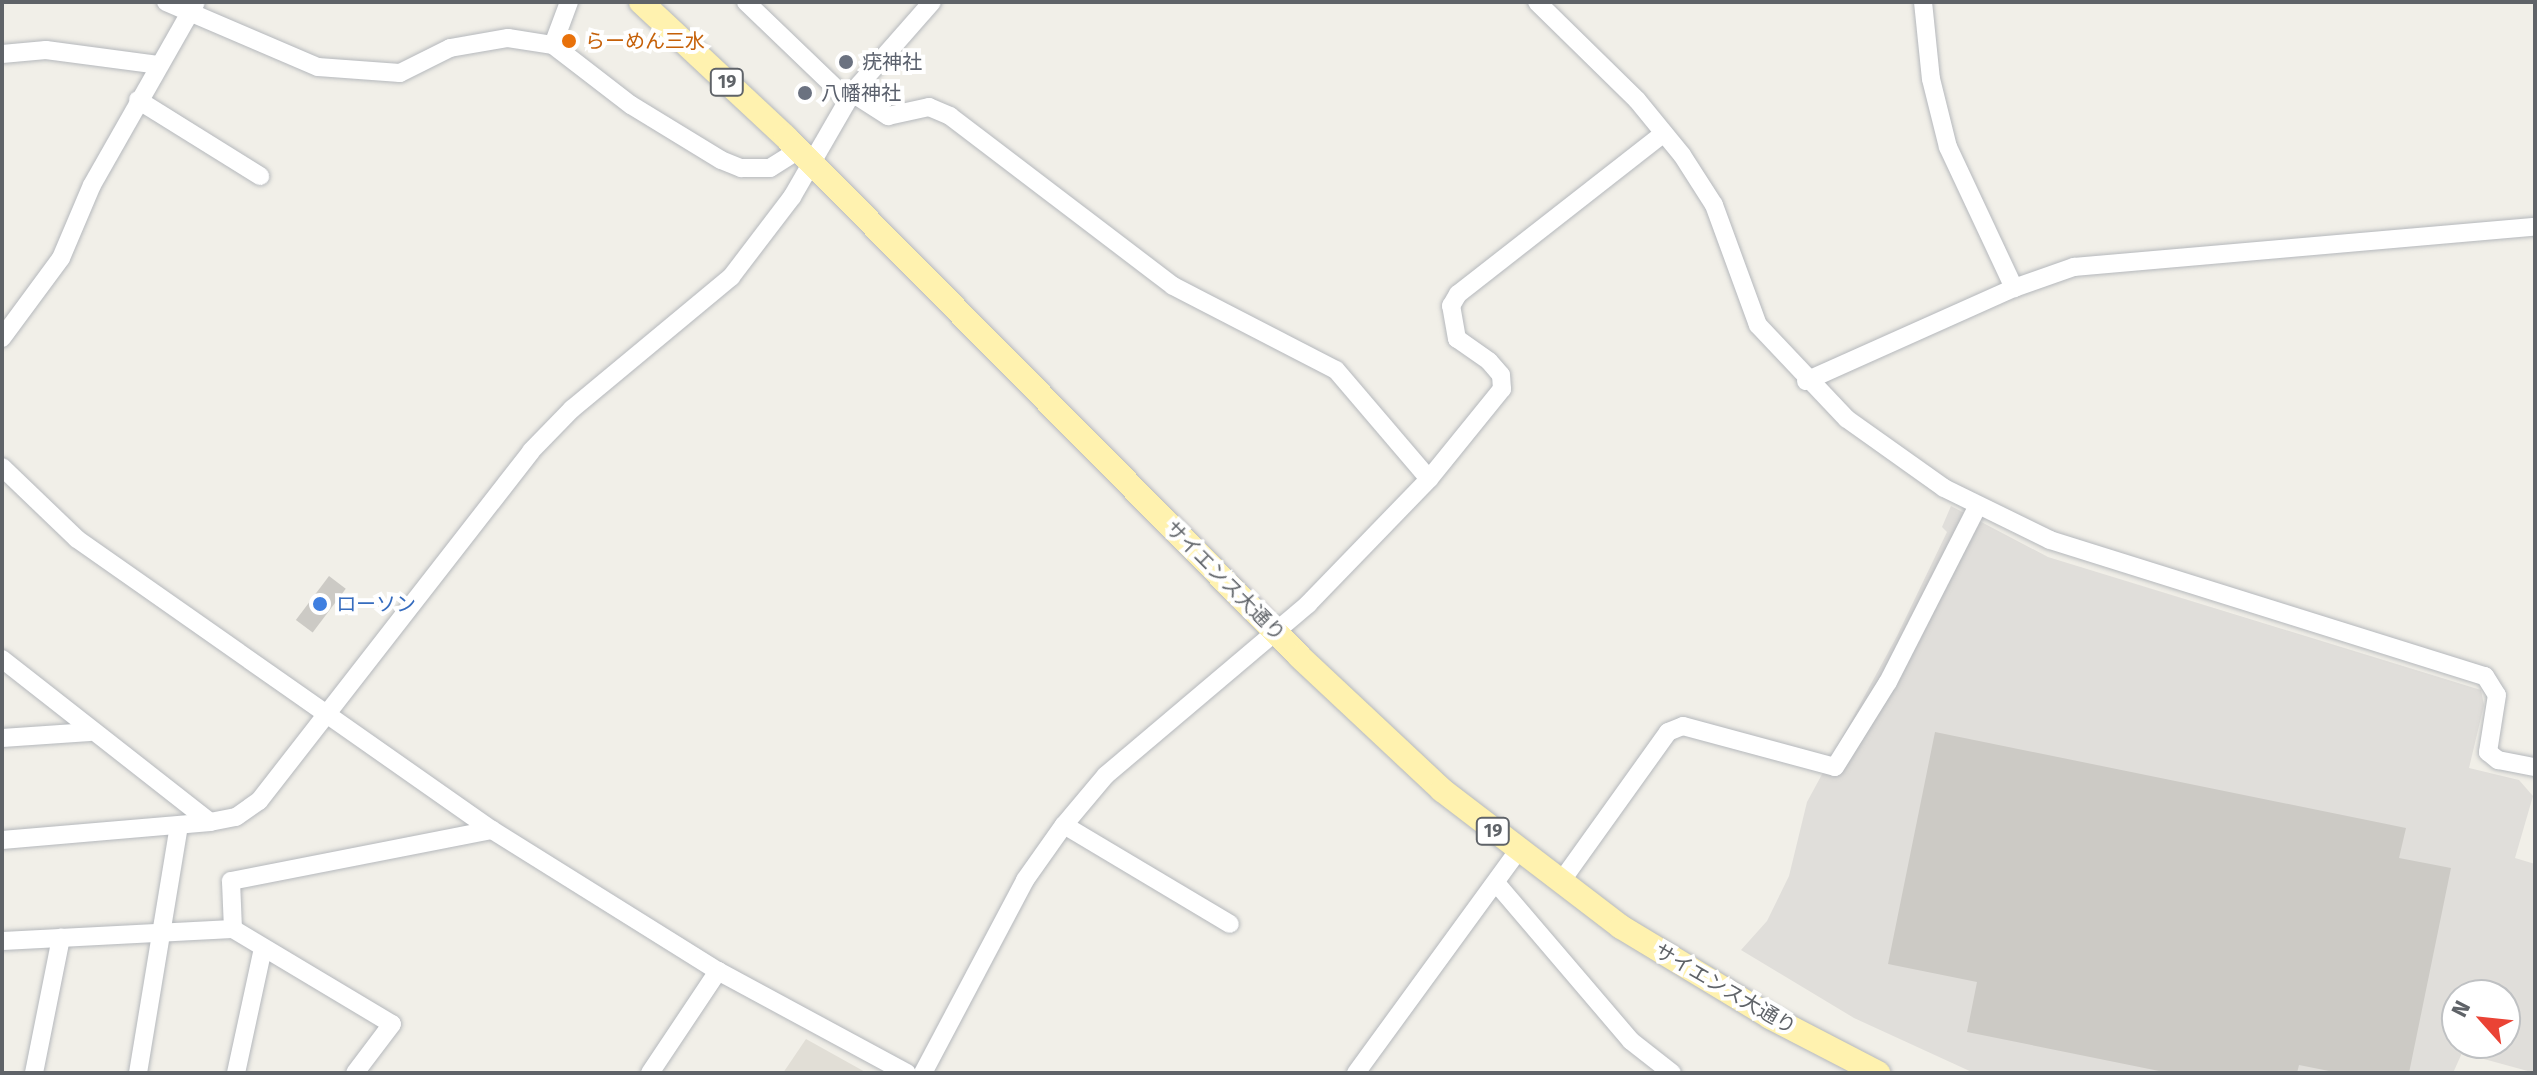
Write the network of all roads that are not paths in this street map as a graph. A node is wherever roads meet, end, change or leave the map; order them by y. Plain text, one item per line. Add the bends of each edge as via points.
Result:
1 (166, 2) edge
2 (569, 2) edge
3 (641, 2) edge
4 (746, 2) edge
5 (932, 2) edge
6 (1537, 2) edge
7 (1923, 2) edge
8 (192, 8) edge
9 (553, 45) junction
10 (2, 54) edge
11 (158, 65) junction
12 (850, 96) junction
13 (138, 100) junction
14 (1664, 133) junction
15 (806, 157) junction
16 (260, 176) dead end
17 (2535, 227) edge
18 (2014, 288) junction
19 (2, 338) edge
20 (1806, 381) junction
21 (2, 467) edge
22 (1429, 479) junction
23 (1977, 507) junction
24 (1277, 633) junction
25 (2, 659) edge
26 (325, 716) junction
27 (90, 732) junction
28 (2, 738) edge
29 (2535, 767) edge
30 (210, 822) junction
31 (1064, 825) junction
32 (179, 826) junction
33 (492, 830) junction
34 (2, 840) edge
35 (1518, 851) junction
36 (1560, 883) junction
37 (1497, 884) junction
38 (1230, 924) dead end
39 (233, 929) junction
40 (163, 930) junction
41 (61, 938) junction
42 (2, 941) edge
43 (263, 948) junction
44 (718, 971) junction
45 (34, 1073) edge
46 (138, 1073) edge
47 (236, 1073) edge
48 (355, 1073) edge
49 (650, 1073) edge
50 (907, 1073) edge
51 (923, 1073) edge
52 (1356, 1073) edge
53 (1672, 1073) edge
54 (1878, 1073) edge

1 - 8 street
2 - 9 street
3 - 15 main road, サイエンス大通り / 19
4 - 12 street
5 - 12 street
6 - 14 street
7 - 18 street via 1931,79 1948,147
8 - 9 street via 305,64 349,71 400,73 450,48 508,38
8 - 11 street
9 - 15 street via 631,105 721,160 741,168 770,168
10 - 11 street via 46,50
11 - 13 street
12 - 15 street
12 - 22 street via 888,116 929,107 950,116 1173,286 1336,370
13 - 16 street
13 - 19 street via 61,258
14 - 20 street via 1714,205 1758,325
14 - 22 street via 1458,294 1451,306 1457,339 1489,361 1501,375 1502,389
15 - 24 main road, サイエンス大通り / 19
15 - 26 street via 731,277 572,409 531,451
17 - 18 street via 2074,267
18 - 20 street
20 - 23 street via 1847,419
21 - 26 street via 77,539
22 - 24 street
23 - 29 street via 2050,540 2485,676 2497,695 2488,752 2498,760
23 - 36 street via 1888,682 1835,767 1683,726 1668,732
24 - 31 street via 1106,775
24 - 35 main road, サイエンス大通り / 19 via 1405,758
25 - 27 street
26 - 30 street via 259,801 236,817
26 - 33 street
27 - 28 street
27 - 30 street
30 - 32 street
31 - 38 street
31 - 51 street via 1025,880
32 - 34 street
32 - 40 street
33 - 39 street via 231,881
33 - 44 street
35 - 36 main road, サイエンス大通り / 19
35 - 37 street
36 - 54 main road, サイエンス大通り / 19 via 1713,984
37 - 52 street
37 - 53 street via 1622,1032
39 - 40 street
39 - 43 street
40 - 41 street
40 - 46 street
41 - 42 street
41 - 45 street
43 - 47 street
43 - 48 street via 392,1024
44 - 49 street
44 - 50 street

